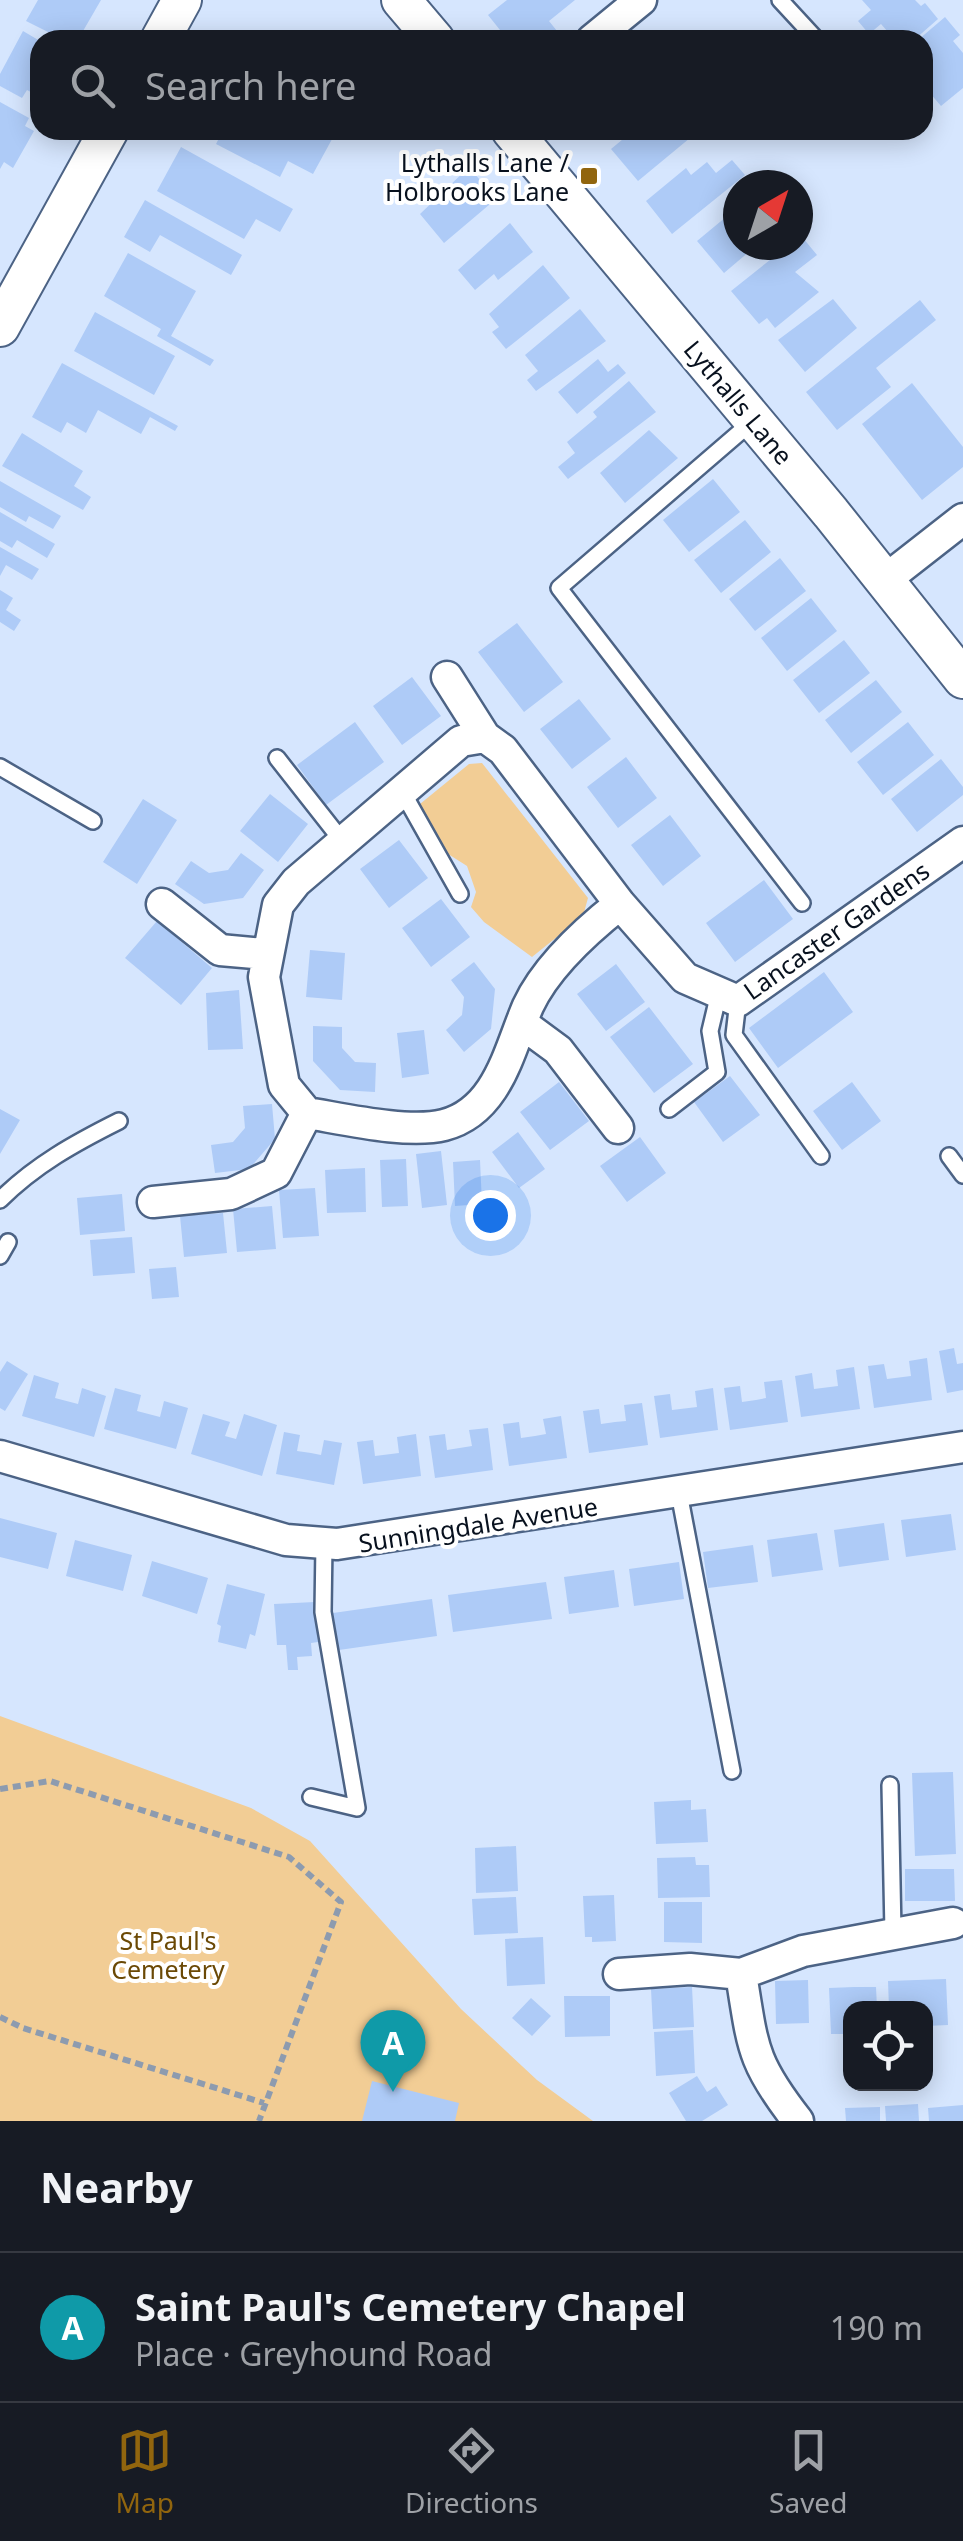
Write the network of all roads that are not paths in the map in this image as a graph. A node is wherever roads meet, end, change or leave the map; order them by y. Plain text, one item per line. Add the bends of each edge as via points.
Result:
1 (182, 0) edge
2 (401, 0) edge
3 (642, 0) edge
4 (780, 0) edge
5 (166, 30) edge
6 (426, 30) edge
7 (604, 30) edge
8 (808, 30) edge
9 (103, 140) edge
10 (519, 140) edge
11 (0, 328) edge
12 (754, 420) junction
13 (963, 518) edge
14 (885, 580) junction
15 (446, 677) dead end
16 (963, 678) edge
17 (484, 737) junction
18 (277, 758) dead end
19 (0, 767) edge
20 (402, 791) junction
21 (93, 821) dead end
22 (344, 842) junction
23 (963, 842) edge
24 (460, 894) dead end
25 (802, 903) dead end
26 (162, 904) dead end
27 (620, 904) junction
28 (265, 954) junction
29 (728, 997) junction
30 (524, 1025) junction
31 (668, 1109) dead end
32 (307, 1113) junction
33 (119, 1120) dead end
34 (618, 1128) dead end
35 (821, 1156) dead end
36 (949, 1156) dead end
37 (963, 1175) edge
38 (0, 1200) edge
39 (153, 1202) dead end
40 (963, 1448) edge
41 (0, 1456) edge
42 (678, 1493) junction
43 (324, 1544) junction
44 (732, 1771) dead end
45 (890, 1785) dead end
46 (311, 1797) dead end
47 (953, 1924) dead end
48 (894, 1932) junction
49 (620, 1974) dead end
50 (741, 1974) junction
51 (798, 2121) edge

1 - 5 street
2 - 6 street
3 - 7 street
4 - 8 lane
9 - 11 street
10 - 12 street, Lythalls Lane
12 - 14 street, Lythalls Lane
12 - 25 lane via 559,588
13 - 14 street
14 - 16 street, Lythalls Lane
15 - 17 street, Lancaster Gardens
17 - 20 street via 461,741
17 - 27 street, Lancaster Gardens via 504,750
18 - 22 lane
19 - 21 lane
20 - 22 street
20 - 24 lane
22 - 28 street via 278,905
23 - 29 street, Lancaster Gardens
26 - 28 street via 220,950
27 - 29 street, Lancaster Gardens via 685,978
27 - 30 street via 564,958 528,1007
28 - 32 street via 284,1085
29 - 31 lane via 710,1031 716,1072
29 - 35 lane via 734,1035
30 - 32 street via 499,1079 474,1111 442,1126
30 - 34 street via 558,1050
32 - 39 street via 276,1172 231,1194
33 - 38 lane via 66,1148
36 - 37 lane
40 - 42 street, Sunningdale Avenue
41 - 43 street, Sunningdale Avenue via 286,1540
42 - 43 street, Sunningdale Avenue via 380,1541
42 - 44 lane
43 - 46 lane via 323,1612 357,1808
45 - 48 lane
47 - 48 street
48 - 50 street
49 - 50 street
50 - 51 street via 750,2040 766,2079

